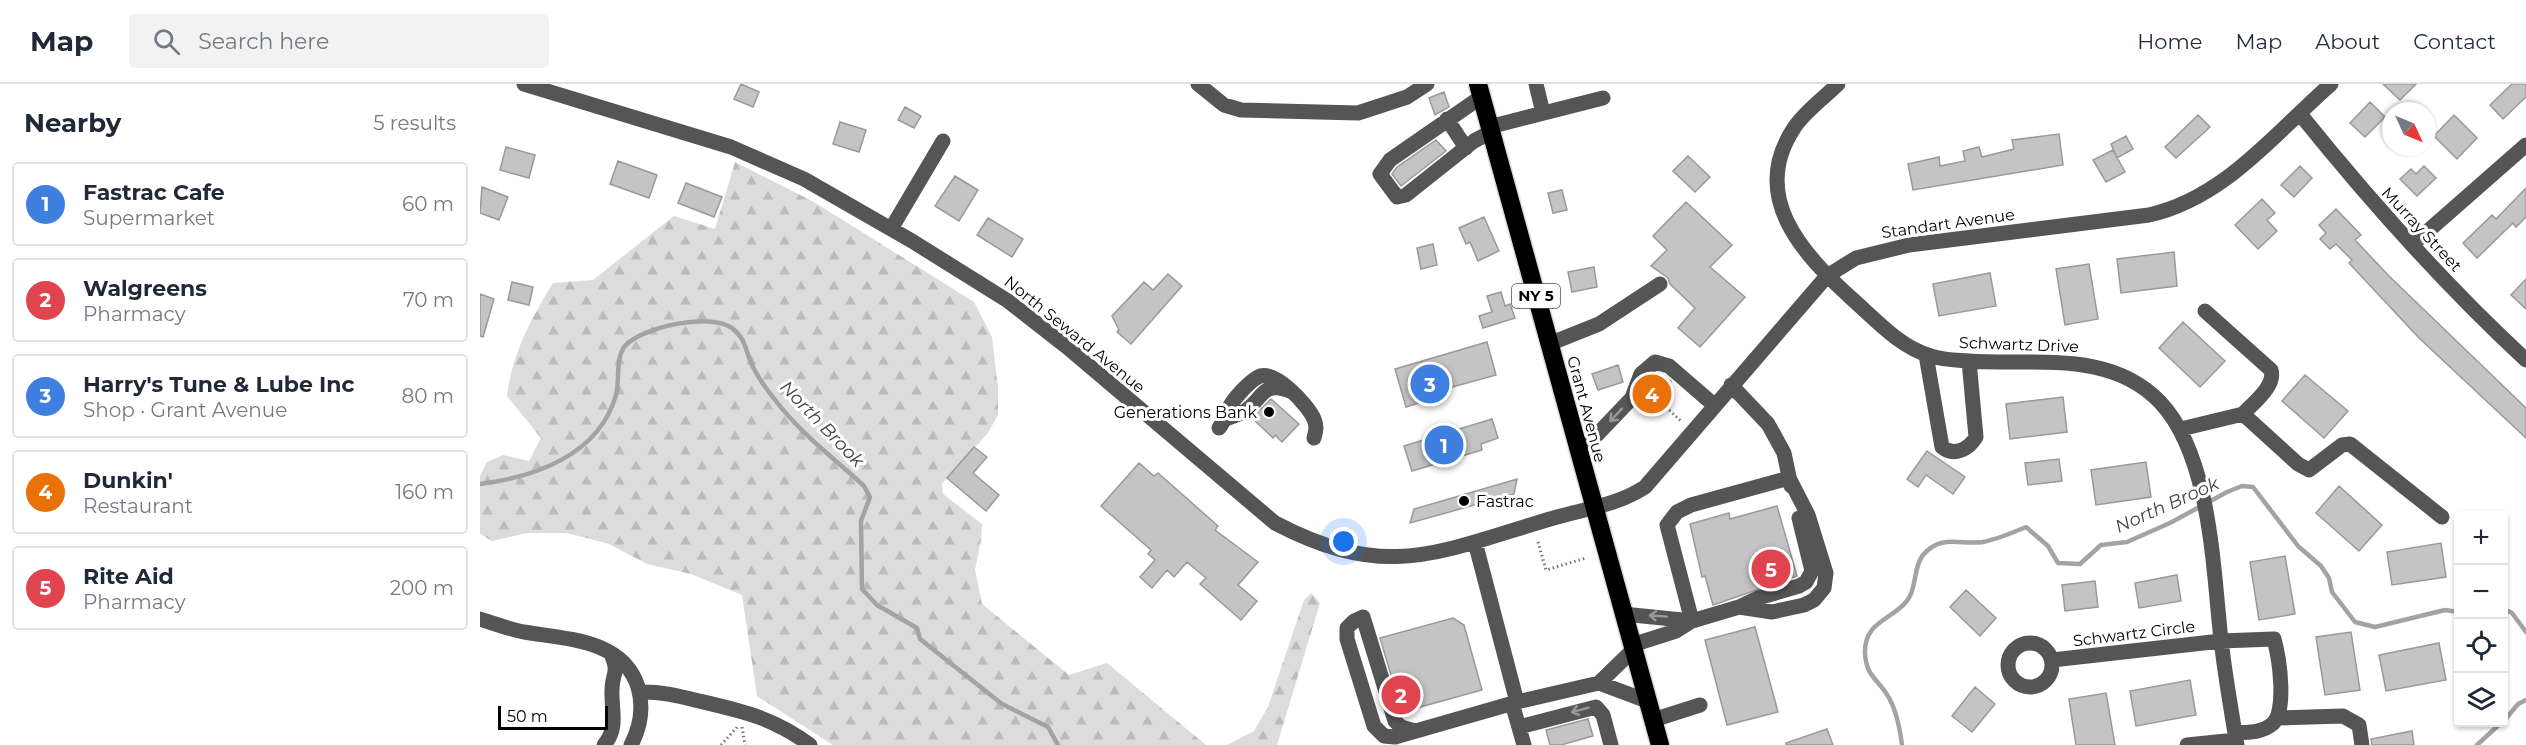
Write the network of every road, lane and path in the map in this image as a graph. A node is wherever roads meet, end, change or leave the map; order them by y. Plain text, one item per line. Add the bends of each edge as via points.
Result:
1 (524, 84) edge
2 (1198, 84) edge
3 (1427, 84) edge
4 (1536, 84) edge
5 (1838, 84) edge
6 (2331, 84) edge
7 (1480, 91) edge
8 (1603, 98) dead end
9 (1543, 113) junction
10 (2300, 114) junction
11 (1447, 119) junction
12 (1490, 130) junction
13 (943, 141) dead end
14 (2526, 145) edge
15 (1466, 148) junction
16 (891, 229) junction
17 (2412, 244) junction
18 (1827, 276) junction
19 (1660, 284) dead end
20 (2205, 311) dead end
21 (1549, 344) junction
22 (1926, 355) junction
23 (2526, 360) edge
24 (1969, 361) junction
25 (1731, 385) junction
26 (1635, 402) dead end
27 (1714, 405) junction
28 (2243, 414) junction
29 (1683, 423) dead end
30 (1223, 424) dead end
31 (2181, 429) junction
32 (1314, 438) dead end
33 (1590, 442) dead end
34 (1789, 478) junction
35 (1594, 508) junction
36 (2442, 517) dead end
37 (1475, 542) junction
38 (1538, 542) dead end
39 (1586, 558) dead end
40 (1739, 608) junction
41 (1623, 614) junction
42 (480, 619) edge
43 (1692, 621) junction
44 (2221, 641) junction
45 (1633, 647) junction
46 (611, 654) junction
47 (2052, 660) dead end
48 (1599, 682) junction
49 (639, 692) junction
50 (1647, 701) junction
51 (1514, 703) junction
52 (1700, 705) dead end
53 (2278, 718) junction
54 (1653, 720) junction
55 (1519, 727) junction
56 (1411, 732) junction
57 (2236, 740) edge
58 (604, 745) edge
59 (631, 745) edge
60 (721, 745) edge
61 (745, 745) edge
62 (810, 745) edge
63 (1524, 745) edge
64 (1611, 745) edge
65 (1660, 745) edge
66 (2187, 745) edge
67 (2362, 745) edge

1 - 16 street, North Seward Avenue via 731,147 804,179
2 - 3 street via 1224,105 1241,110 1358,113 1407,98
4 - 9 street
5 - 18 street, Schwartz Drive via 1794,128 1777,175 1783,217
6 - 10 street, Standart Avenue
7 - 11 street
7 - 12 highway, Grant Avenue / NY 5
8 - 9 street
9 - 12 street
10 - 17 street, Murray Street
10 - 18 street, Standart Avenue via 2224,182 2164,212 1909,244 1856,258
11 - 15 street
11 - 15 street via 1383,168 1380,174 1391,191 1397,197 1406,195
12 - 15 street
12 - 21 highway, Grant Avenue / NY 5
13 - 16 street
14 - 17 street
16 - 37 street, North Seward Avenue via 1008,301 1275,523 1312,542 1385,558 1422,556
17 - 23 street, Murray Street via 2474,312
18 - 22 street, Schwartz Drive via 1885,328
18 - 25 street, Standart Avenue
19 - 21 street via 1599,324
20 - 28 street via 2271,370 2271,383
21 - 35 highway, Grant Avenue / NY 5
22 - 24 street, Schwartz Drive
22 - 24 street via 1942,447 1951,452 1966,449 1976,437
24 - 31 street, Schwartz Drive via 2069,363 2107,369 2151,394
25 - 27 street, Standart Avenue
25 - 34 street via 1768,424 1784,453
26 - 29 path via 1669,410
27 -> 33 street via 1669,366 1655,363 1641,374 1632,398
27 - 35 street, Standart Avenue via 1644,487
28 - 31 street
28 - 36 street via 2304,469 2309,470 2342,445 2350,444
30 - 32 street via 1246,410 1263,391 1287,388 1314,420
31 - 44 street, Schwartz Drive via 2202,496
34 - 40 street via 1810,561 1810,576 1799,586 1758,597
34 - 40 street via 1808,515 1826,573 1824,588 1814,600 1772,612
34 - 43 street via 1691,505 1677,512 1667,525
35 - 37 street, North Seward Avenue
35 - 41 highway, Grant Avenue / NY 5
37 - 51 street
38 - 39 path via 1546,570
40 - 43 street
43 -> 41 street
41 - 45 highway, Grant Avenue / NY 5
42 - 46 street via 593,644
43 - 45 street
44 - 47 street, Schwartz Circle
44 - 53 street, Schwartz Circle via 2274,639 2279,654
44 - 57 street, Schwartz Drive
45 - 48 street
45 - 50 highway, Grant Avenue / NY 5
46 - 49 street via 630,670
46 - 58 street via 617,669 612,689 614,728
48 - 50 street
48 - 51 street
49 - 59 street via 642,714
49 - 62 street via 670,694 750,712
50 - 54 highway, Grant Avenue / NY 5
51 - 55 street
51 - 56 street
52 - 54 street
53 - 57 street
53 - 67 street via 2343,716 2359,725
54 - 65 highway, Grant Avenue / NY 5
55 - 63 street
64 -> 55 street via 1603,715 1596,707
56 - 56 street via 1395,721 1360,618 1347,628 1347,639 1374,726 1384,736
57 - 66 street
60 - 61 path via 741,722

